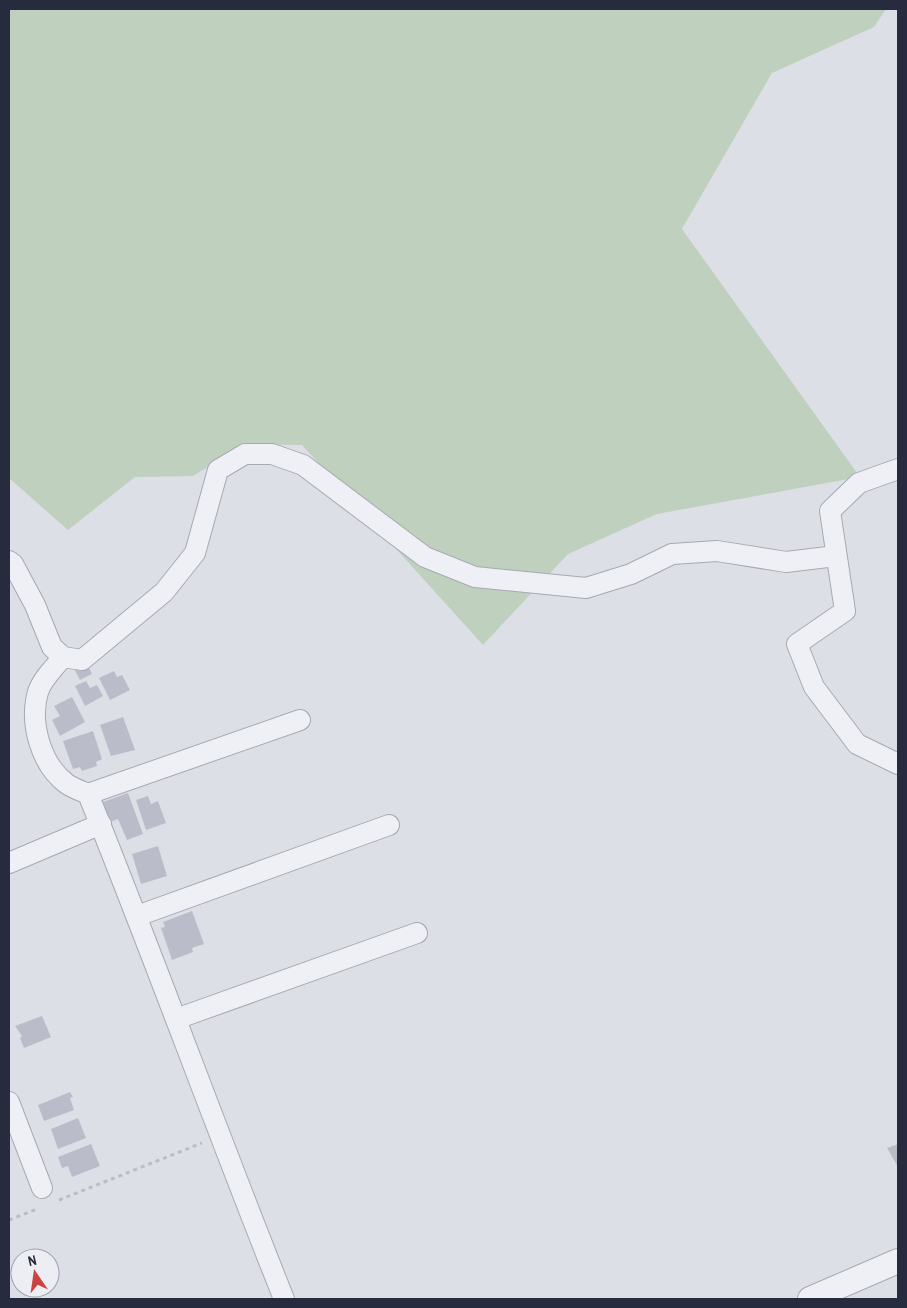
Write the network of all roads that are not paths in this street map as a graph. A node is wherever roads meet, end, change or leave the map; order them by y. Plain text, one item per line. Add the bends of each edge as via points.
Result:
1 (898, 469) edge
2 (836, 556) junction
3 (9, 561) edge
4 (63, 657) junction
5 (300, 720) dead end
6 (898, 764) edge
7 (88, 794) junction
8 (100, 824) junction
9 (389, 825) dead end
10 (9, 863) edge
11 (137, 916) junction
12 (417, 933) dead end
13 (176, 1019) junction
14 (9, 1102) edge
15 (47, 1198) road end
16 (898, 1261) edge
17 (284, 1299) edge
18 (810, 1299) edge

1 - 2 street via 859,483 830,511
2 - 4 street via 786,562 717,551 672,554 631,574 586,588 475,577 425,557 303,465 272,454 245,454 218,470 195,553 164,592 82,660
2 - 6 street via 845,611 797,644 814,688 857,744
3 - 4 street via 35,605 52,647
4 - 7 street via 38,691 37,733 54,772 68,785
5 - 7 street
7 - 8 street
8 - 10 street
8 - 11 street
9 - 11 street
11 - 13 street
12 - 13 street
13 - 17 street
14 - 15 street
16 - 18 street

